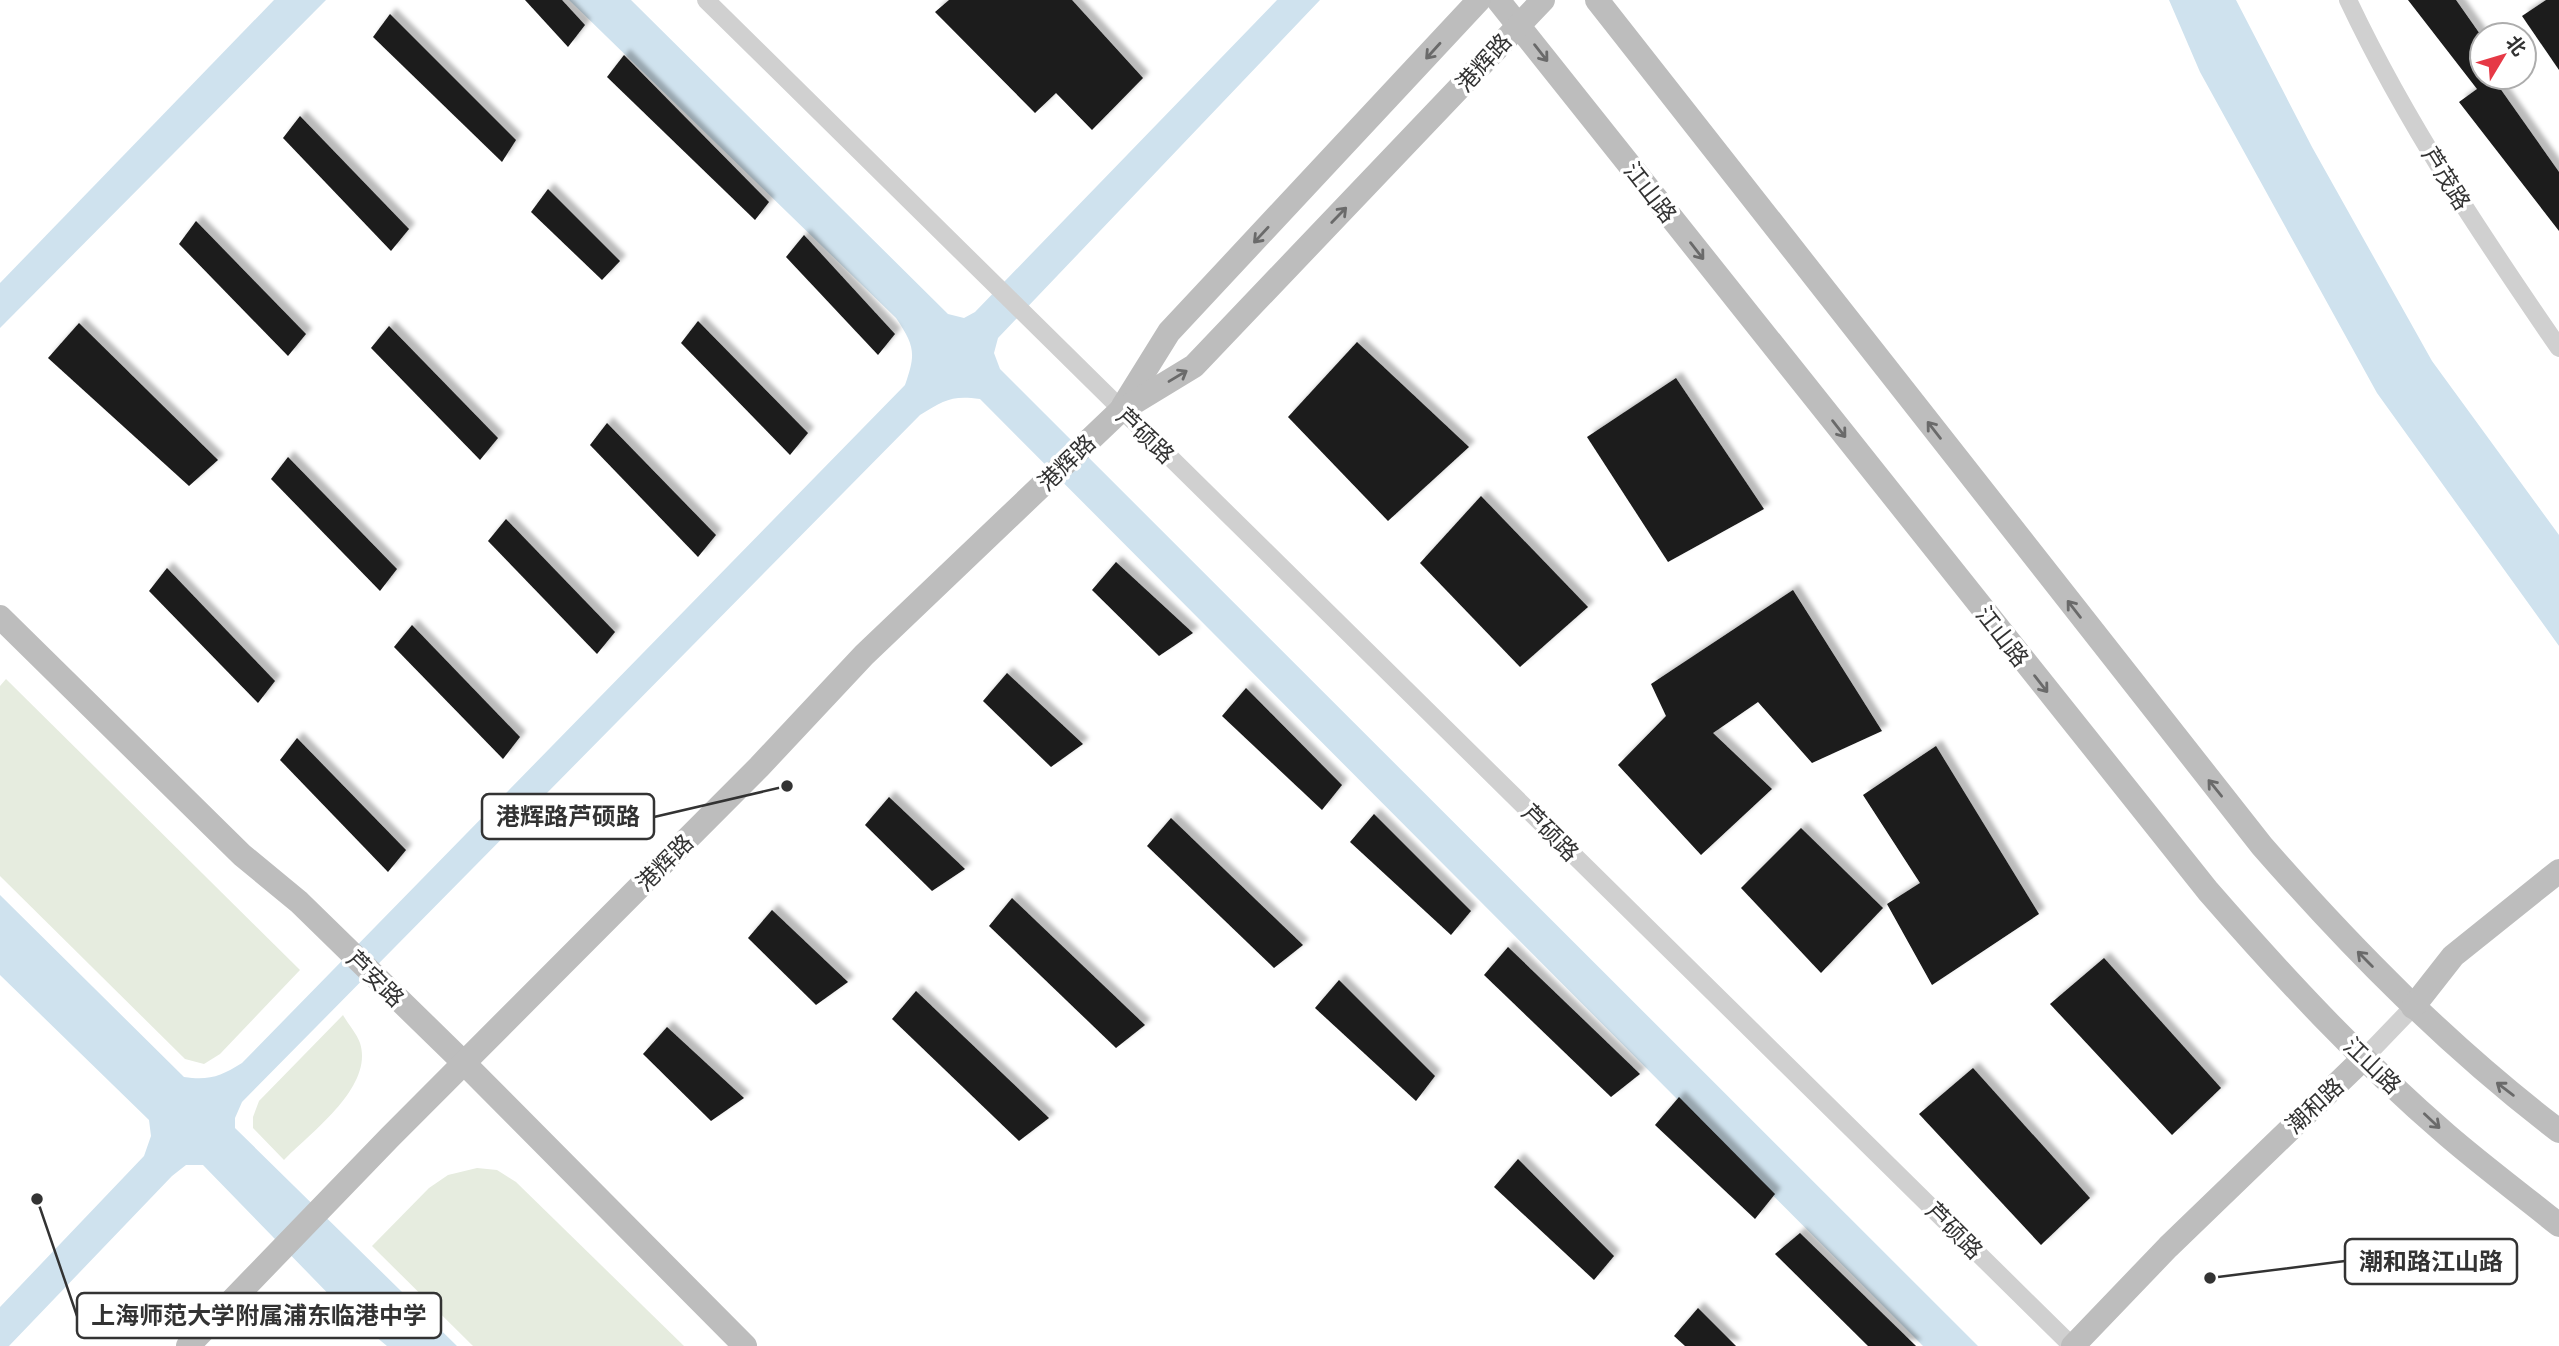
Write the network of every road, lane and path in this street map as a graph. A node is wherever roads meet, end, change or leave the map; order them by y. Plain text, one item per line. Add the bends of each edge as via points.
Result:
1 (706, 0) edge
2 (1479, 0) edge
3 (1499, 0) edge
4 (1543, 0) edge
5 (1597, 0) edge
6 (2348, 0) edge
7 (1517, 23) junction
8 (2559, 348) edge
9 (1120, 411) junction
10 (0, 617) edge
11 (2559, 871) edge
12 (2413, 1007) junction
13 (2364, 1058) junction
14 (464, 1063) junction
15 (2559, 1131) edge
16 (2559, 1225) edge
17 (188, 1346) edge
18 (745, 1346) edge
19 (2072, 1346) edge

1 - 9 street, 芦硕路
2 -> 9 main road, 港辉路 via 1170,332
3 - 7 main road, 江山路
4 - 7 main road, 港辉路
12 -> 5 main road via 2333,927 2192,761
6 - 8 street, 芦茂路 via 2373,54 2435,161
9 -> 7 main road, 港辉路 via 1194,366
7 -> 13 main road, 江山路 via 2172,848 2281,975
9 - 14 main road, 港辉路 via 864,655
9 - 19 street, 芦硕路
10 - 14 main road, 芦安路 via 242,855 299,902
11 - 12 main road, 潮和路 via 2453,956
12 - 13 street, 潮和路
15 -> 12 main road via 2493,1080
13 -> 16 main road, 江山路 via 2446,1134
13 - 19 main road, 潮和路
14 - 17 main road, 港辉路
14 - 18 main road, 芦安路

